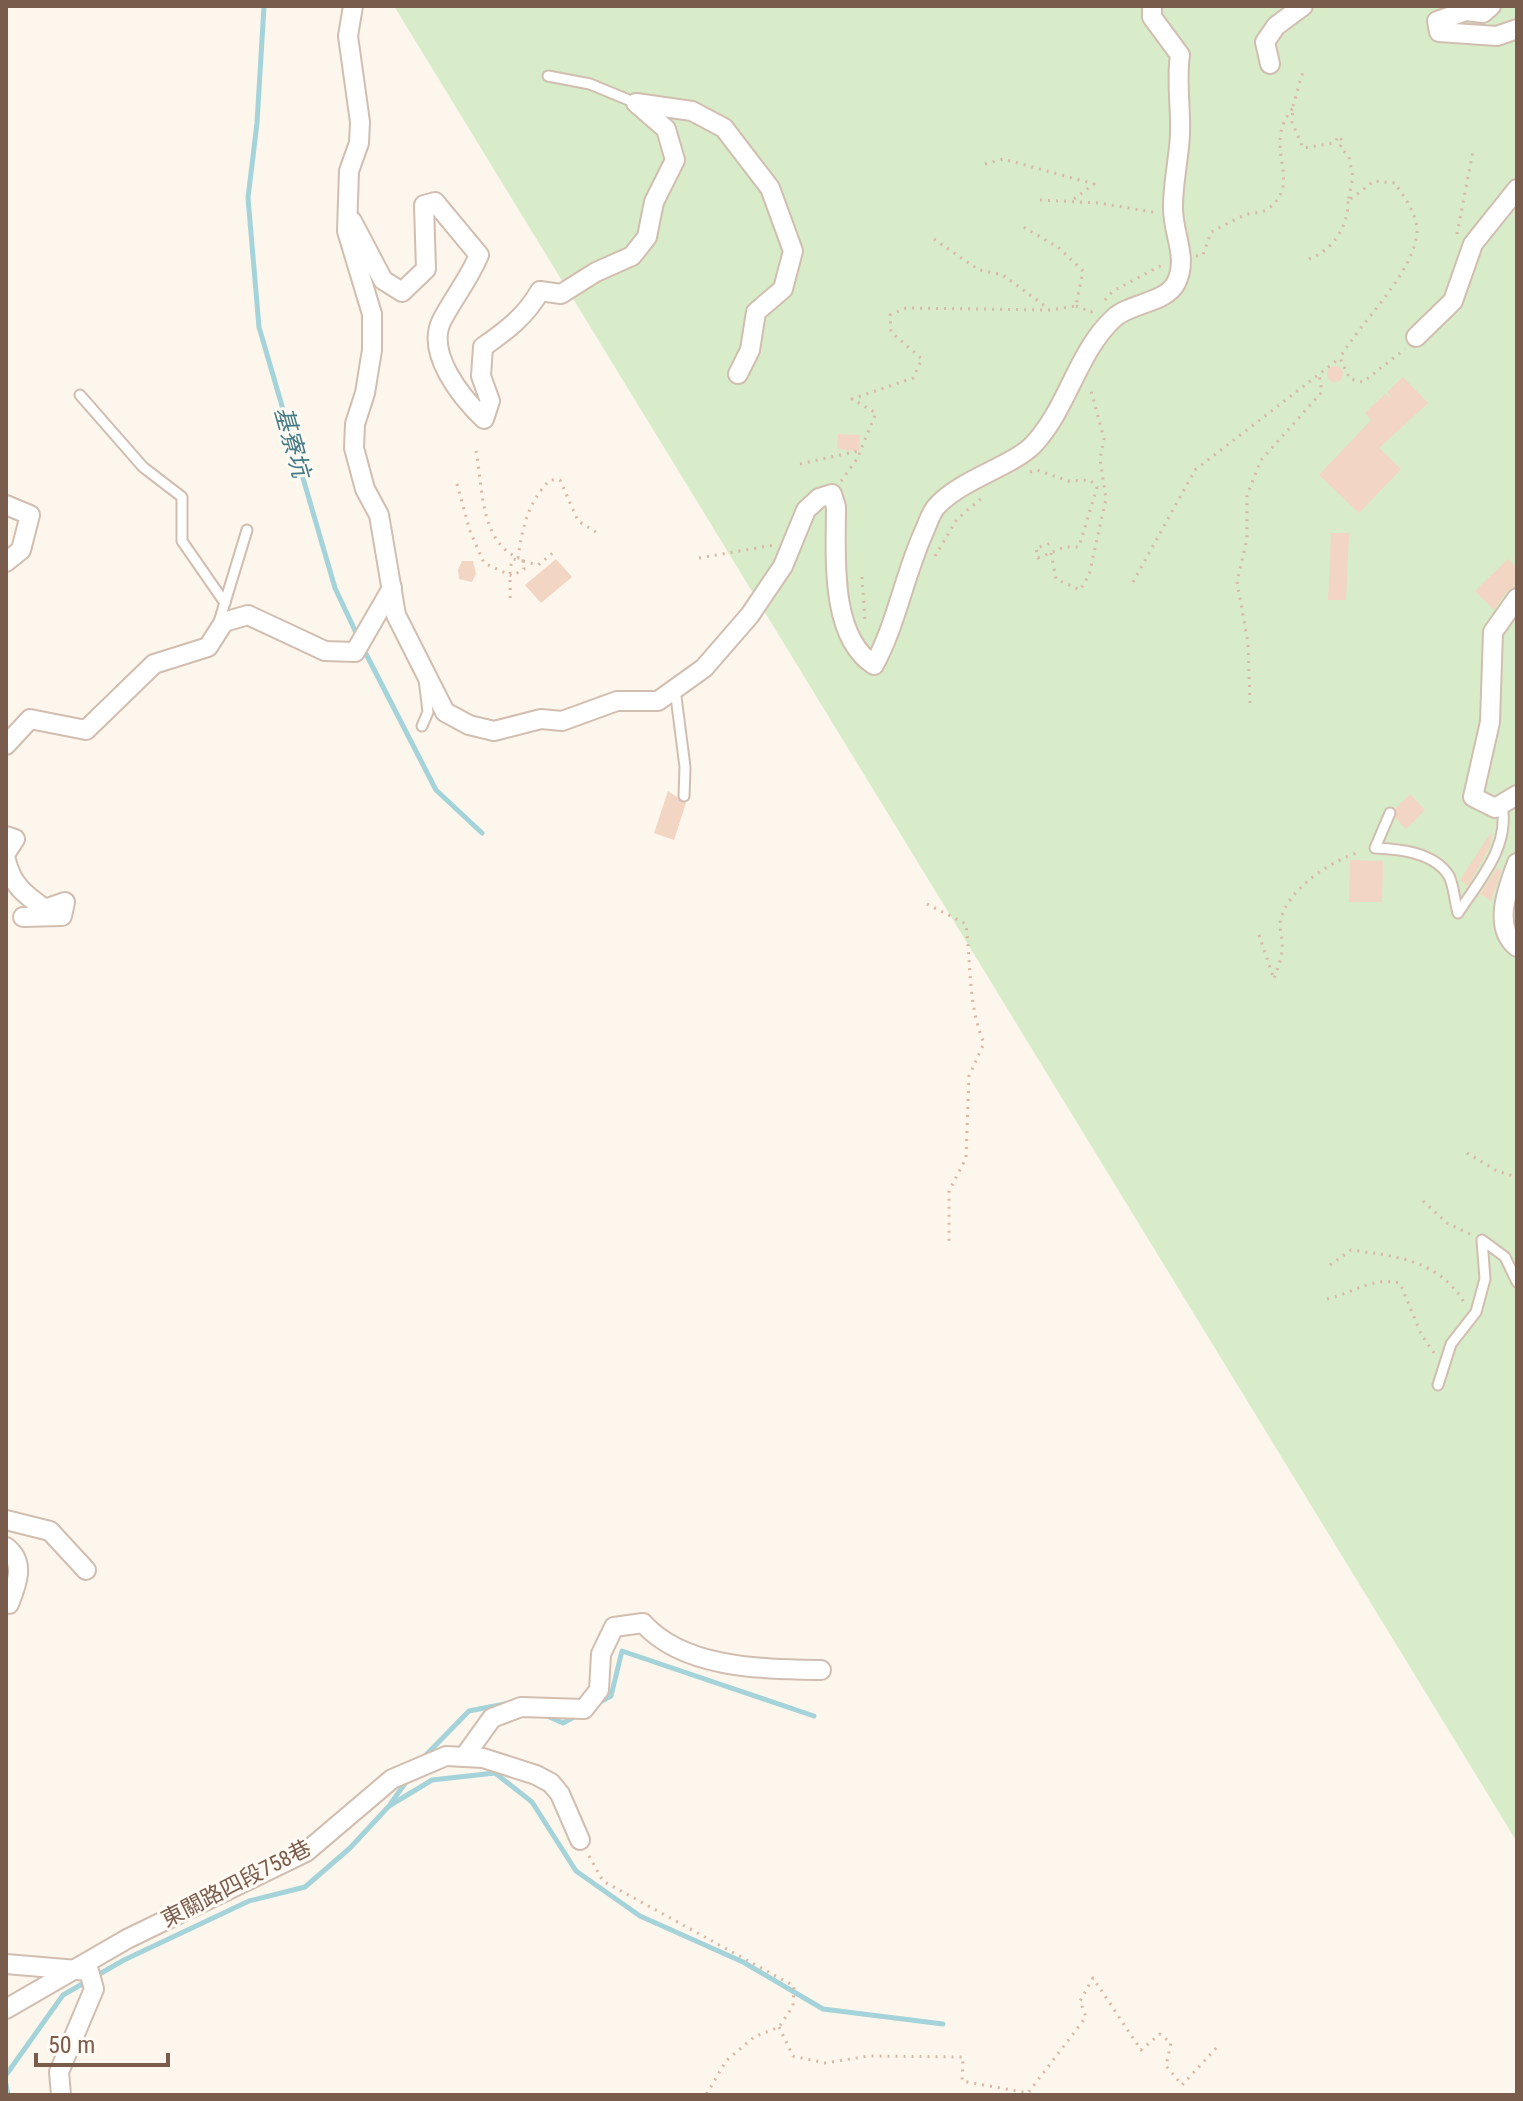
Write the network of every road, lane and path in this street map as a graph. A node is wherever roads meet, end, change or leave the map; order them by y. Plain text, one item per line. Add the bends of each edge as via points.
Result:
1 (353, 6) edge
2 (1152, 6) edge
3 (1303, 6) edge
4 (1491, 6) edge
5 (1517, 29) edge
6 (1270, 64) dead end
7 (1304, 68) dead end
8 (548, 76) dead end
9 (636, 103) junction
10 (1293, 108) junction
11 (1473, 151) dead end
12 (985, 164) dead end
13 (1517, 189) edge
14 (1040, 200) dead end
15 (1348, 201) junction
16 (1070, 202) junction
17 (347, 212) junction
18 (1173, 216) junction
19 (1020, 225) dead end
20 (934, 239) dead end
21 (1458, 244) dead end
22 (1183, 259) junction
23 (1309, 259) dead end
24 (1076, 306) junction
25 (1050, 310) junction
26 (1416, 337) joint
27 (1340, 358) junction
28 (1083, 365) junction
29 (738, 374) dead end
30 (1319, 374) junction
31 (80, 395) dead end
32 (476, 451) dead end
33 (859, 451) junction
34 (800, 464) dead end
35 (1025, 473) dead end
36 (457, 484) dead end
37 (832, 494) junction
38 (984, 496) dead end
39 (6, 505) edge
40 (247, 530) dead end
41 (596, 532) dead end
42 (1055, 542) dead end
43 (792, 548) junction
44 (554, 552) dead end
45 (1051, 553) junction
46 (518, 558) junction
47 (699, 558) dead end
48 (931, 560) dead end
49 (523, 561) junction
50 (6, 562) edge
51 (512, 576) junction
52 (862, 577) dead end
53 (1133, 582) dead end
54 (392, 588) junction
55 (1517, 598) edge
56 (510, 599) dead end
57 (225, 603) junction
58 (214, 639) junction
59 (859, 652) junction
60 (423, 667) junction
61 (675, 689) junction
62 (1250, 703) dead end
63 (422, 726) dead end
64 (6, 745) edge
65 (684, 796) dead end
66 (1509, 800) edge
67 (1390, 813) dead end
68 (6, 836) edge
69 (1375, 848) junction
70 (6, 853) edge
71 (6, 860) edge
72 (1517, 863) edge
73 (1513, 882) edge
74 (927, 904) dead end
75 (23, 917) dead end
76 (1259, 935) dead end
77 (1517, 947) edge
78 (1467, 1153) dead end
79 (1517, 1177) edge
80 (1423, 1201) dead end
81 (1482, 1240) junction
82 (949, 1242) dead end
83 (1330, 1265) dead end
84 (1517, 1282) edge
85 (1327, 1299) dead end
86 (1471, 1319) junction
87 (1438, 1385) joint
88 (6, 1520) edge
89 (6, 1547) edge
90 (86, 1570) dead end
91 (6, 1604) edge
92 (821, 1670) dead end
93 (464, 1757) junction
94 (580, 1840) joint
95 (6, 1964) edge
96 (76, 1968) junction
97 (6, 2009) edge
98 (779, 2027) junction
99 (1219, 2045) dead end
100 (61, 2095) edge
101 (706, 2095) edge

1 - 17 street via 348,36 360,122
2 - 18 street via 1152,17 1180,55
3 - 6 street via 1276,26 1265,42
4 - 5 street via 1483,13 1466,11 1437,21 1433,29 1497,36
7 - 10 path
8 - 9 lane via 590,84
9 - 17 street via 666,129 675,160 654,202 647,237 624,262 561,294 540,291 510,329 483,347 481,376 490,401 484,419 465,401 441,363 440,324 479,255 435,202 424,205 426,269 402,292 383,280
9 - 29 street via 692,111 724,128 770,188 793,251 783,289 756,312 750,350
10 - 15 path via 1292,122 1303,148 1334,143 1339,136 1343,142 1340,147 1349,157 1353,177
10 - 22 path via 1277,140 1284,174 1280,198 1265,212 1246,214 1211,232 1203,255
11 - 21 path
12 - 16 path via 1003,159 1094,184
13 - 26 street via 1473,244 1453,301
14 - 16 path
15 - 23 path via 1337,239
15 - 27 path via 1374,181 1395,183 1417,227 1413,248 1378,310 1350,338
16 - 18 path
17 - 54 street via 347,231 372,314 372,350 354,448 365,489 379,515
18 - 22 street
19 - 24 path via 1059,248 1083,271
20 - 25 path via 979,270 1003,275
22 - 24 path via 1113,291 1091,312
22 - 28 street via 1176,286 1158,298 1126,307 1097,334
24 - 25 path
25 - 33 path via 906,308 890,315 891,332 922,359 913,378 852,399 876,413
26 - 27 path via 1363,382 1350,379
27 - 30 path
28 - 45 path via 1104,439 1100,459 1106,499 1089,575 1080,590 1056,579
28 - 59 street via 1051,425 1030,448 970,481 935,508 905,577 886,644 874,665
30 - 53 path via 1195,470
30 - 62 path via 1322,392 1261,460 1247,495 1247,539 1237,582 1248,643
31 - 57 lane via 143,467 182,497 182,541
32 - 46 path via 484,516 508,553
33 - 34 path
33 - 37 path
35 - 45 path via 1037,470 1068,481 1090,480 1097,487 1079,547
36 - 51 path via 484,563
37 - 43 street via 806,510
37 - 59 street via 838,601
38 - 48 path via 957,519
39 - 50 street via 30,515 21,550
40 - 57 lane
41 - 46 path via 578,521 560,480 550,480 538,492 523,525
42 - 45 path via 1036,548 1038,558
43 - 47 path via 761,546
43 - 61 street via 750,615 704,668
44 - 49 path via 538,565
46 - 49 path
46 - 51 path via 509,566
49 - 51 path via 524,569
51 - 56 path
52 - 59 path via 865,621
54 - 58 street via 355,652 325,651 248,615 224,622
54 - 60 street via 396,615
55 - 66 street via 1493,632 1490,722 1473,786 1473,797 1483,804 1495,808
57 - 58 lane
58 - 64 street via 208,647 154,664 86,730 30,719
60 - 61 street via 445,712 494,731 541,719 562,721 617,701 658,701
60 - 63 lane via 428,712
61 - 65 lane
66 - 69 lane via 1497,851 1458,913 1449,876 1430,860 1402,849
67 - 69 lane
68 - 70 street via 15,839
69 - 76 path via 1329,864 1306,882 1280,921 1283,949 1274,979
71 - 75 street via 11,882 36,903 45,909 65,902 62,916
72 - 73 street
73 - 77 street via 1504,916 1510,941
74 - 82 path via 966,924 972,1016 984,1043 969,1076 966,1158 949,1191
78 - 79 path
80 - 81 path via 1447,1223
81 - 84 lane via 1505,1257
81 - 86 lane via 1485,1279
83 - 86 path via 1351,1250 1400,1256 1447,1279
85 - 87 path via 1378,1279 1400,1283 1435,1354
86 - 87 lane via 1451,1344
88 - 90 street via 50,1531
89 - 91 street via 13,1552 20,1575
92 - 93 street via 741,1667 657,1638 643,1623 614,1627 601,1654 599,1690 584,1709 521,1707 492,1718
93 - 94 street, 東關路四段758巷 via 483,1758 551,1783
93 - 96 street, 東關路四段758巷 via 446,1756 392,1779 306,1852
94 - 98 path via 603,1881 794,1986 793,2006
95 - 96 street
96 - 97 street, 東關路四段758巷
96 - 100 street via 89,1971 94,1989 59,2072
98 - 99 path via 793,2056 825,2063 869,2056 963,2057 962,2081 1028,2093 1086,2017 1080,2001 1093,1978 1141,2050 1160,2034 1171,2043 1166,2066 1182,2085
98 - 101 path via 754,2037 726,2061

